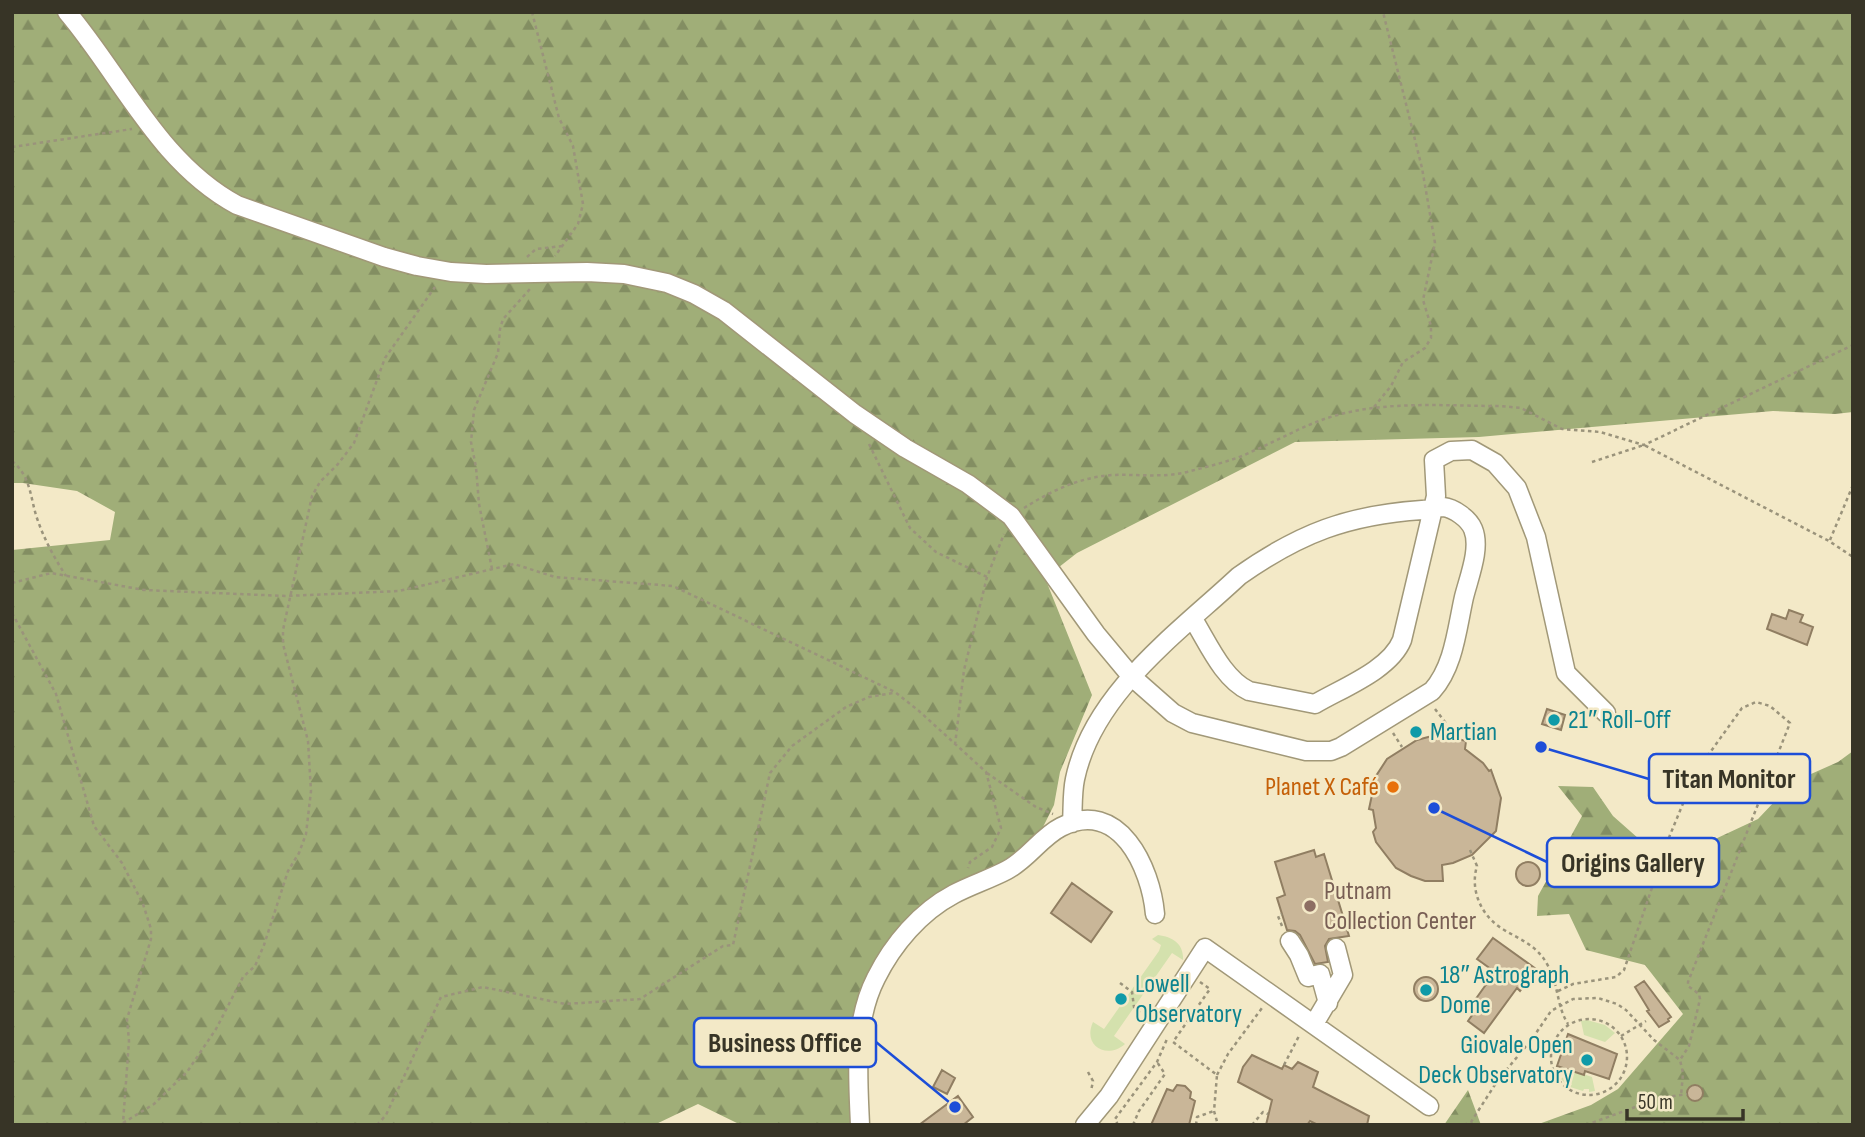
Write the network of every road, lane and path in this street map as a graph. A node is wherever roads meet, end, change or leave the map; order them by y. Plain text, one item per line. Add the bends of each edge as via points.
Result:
1 (67, 12) edge
2 (533, 12) edge
3 (1382, 12) edge
4 (150, 126) junction
5 (12, 147) edge
6 (451, 272) junction
7 (544, 273) junction
8 (1853, 345) edge
9 (1374, 407) junction
10 (855, 414) junction
11 (1644, 445) junction
12 (12, 461) edge
13 (1592, 463) dead end
14 (1853, 485) edge
15 (1432, 510) junction
16 (1011, 516) junction
17 (1829, 541) junction
18 (1853, 556) edge
19 (492, 569) junction
20 (66, 576) junction
21 (987, 577) junction
22 (12, 583) edge
23 (292, 595) junction
24 (12, 613) edge
25 (1193, 619) junction
26 (1131, 676) junction
27 (895, 692) junction
28 (1431, 704) dead end
29 (1606, 713) dead end
30 (1389, 728) dead end
31 (1458, 739) dead end
32 (955, 745) junction
33 (1402, 747) dead end
34 (986, 772) junction
35 (1072, 823) junction
36 (1470, 850) dead end
37 (971, 886) junction
38 (1155, 914) dead end
39 (1290, 941) dead end
40 (1336, 947) dead end
41 (1198, 980) dead end
42 (1120, 983) dead end
43 (1559, 991) junction
44 (1267, 1001) dead end
45 (1328, 1003) junction
46 (1558, 1006) junction
47 (1145, 1016) dead end
48 (1646, 1021) dead end
49 (1569, 1024) junction
50 (1639, 1024) junction
51 (1309, 1026) junction
52 (1620, 1036) junction
53 (1167, 1039) dead end
54 (1680, 1060) junction
55 (1157, 1062) junction
56 (1284, 1065) dead end
57 (1088, 1072) dead end
58 (1217, 1075) junction
59 (1090, 1094) dead end
60 (1687, 1094) dead end
61 (1681, 1096) junction
62 (1429, 1106) dead end
63 (1214, 1111) junction
64 (1268, 1114) dead end
65 (1115, 1119) junction
66 (122, 1124) edge
67 (859, 1124) edge
68 (377, 1125) edge
69 (1085, 1125) edge
70 (1108, 1125) edge
71 (1118, 1125) edge
72 (1133, 1125) edge
73 (1196, 1125) edge
74 (1218, 1125) edge
75 (1252, 1125) edge
76 (1464, 1125) edge
77 (1586, 1125) edge

1 - 4 street
2 - 7 path via 559,118 573,146 583,204 578,224
3 - 9 path via 1422,168 1435,243 1423,300 1431,338 1425,348 1403,362
4 - 5 path
4 - 6 street via 194,176 237,205 384,257
6 - 7 street
6 - 23 path via 430,292 389,351 354,443 312,495
7 - 10 street via 624,274 694,294 724,311
7 - 19 path via 503,319 498,353 474,410 471,442
8 - 11 path
9 - 11 path via 1500,405 1521,408 1562,429 1600,432
9 - 16 path via 1339,414 1252,452 1183,473 1112,475 1076,482
10 - 16 street
10 - 21 path via 910,528 936,552
11 - 13 path
11 - 17 path
12 - 20 path via 23,471 37,520
14 - 17 path
15 - 25 street via 1387,512 1331,525 1258,563
15 - 25 street via 1399,649 1379,667 1315,704 1239,687
15 - 26 street via 1443,507 1462,516 1473,528 1475,540 1445,673 1432,691 1341,747 1306,751 1192,723 1173,713
15 - 29 street via 1434,460 1451,451 1483,454 1508,476 1535,537 1566,673
16 - 21 path
16 - 26 street
17 - 18 path
19 - 23 path via 399,592
19 - 27 path via 514,564 555,577 673,586
20 - 22 path via 51,573
20 - 23 path via 144,590
21 - 32 path via 964,670
23 - 66 path via 283,644 308,741 311,791 306,834 255,966 243,977 216,1028 187,1072 154,1104
24 - 66 path via 56,694 94,826 122,863 151,929 127,1020
25 - 26 street
26 - 35 street via 1109,703 1085,749 1075,780
27 - 32 path
27 - 68 path via 846,707 792,746 770,773 733,944 640,999 565,1004 483,987 441,997 386,1115
28 - 31 path
30 - 33 path
32 - 34 path
34 - 35 path via 1036,807
34 - 37 path via 1001,828 992,847 970,862 966,872
35 - 37 street via 1060,827 1008,869
35 - 38 street via 1094,819 1127,840 1148,877
36 - 43 path via 1477,866 1475,894 1484,910 1501,928 1539,953
37 - 67 street via 928,912 898,941 874,982 859,1042
39 - 45 street via 1308,977 1320,974
40 - 45 street via 1343,975
41 - 58 path via 1210,989 1173,1042
42 - 47 path via 1132,992 1134,1007
43 - 46 path
43 - 54 path via 1616,977 1624,970 1696,772 1742,708 1756,702 1770,706 1790,723 1688,982 1700,999 1689,1046
44 - 58 path
45 - 51 street
46 - 49 path
46 - 50 path via 1573,999 1598,998 1617,1004
46 - 76 path via 1498,1080 1471,1122
48 - 50 path
49 - 52 path via 1597,1020
49 - 52 path via 1555,1039 1550,1058 1563,1085 1580,1094 1600,1093 1622,1074 1626,1055
50 - 52 path
50 - 54 path
51 - 56 path via 1295,1041
51 - 62 street
51 - 69 street via 1205,948 1109,1096
53 - 55 path
54 - 61 path via 1684,1073
55 - 65 path
55 - 72 path via 1165,1074
57 - 59 path via 1093,1081
58 - 63 path
60 - 61 path
61 - 77 path via 1660,1098
63 - 73 path via 1197,1117
63 - 74 path
64 - 75 path via 1263,1112
65 - 70 path
65 - 71 path

